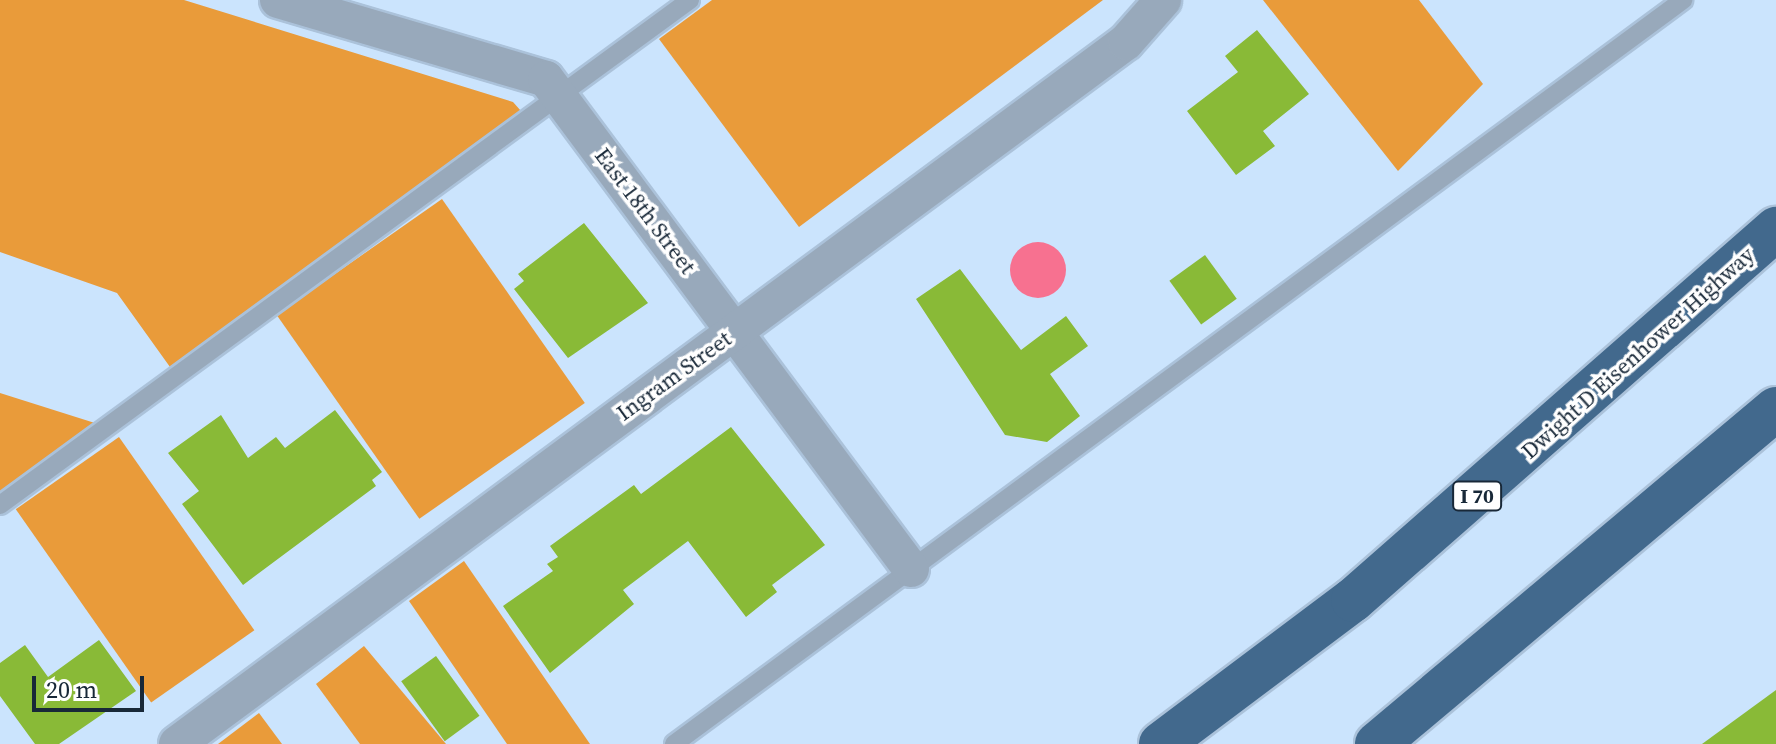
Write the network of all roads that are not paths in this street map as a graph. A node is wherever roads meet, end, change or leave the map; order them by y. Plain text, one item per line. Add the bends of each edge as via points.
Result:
1 (278, 0) edge
2 (690, 0) edge
3 (1163, 0) edge
4 (1683, 0) edge
5 (557, 94) junction
6 (1776, 229) edge
7 (734, 332) junction
8 (1776, 409) edge
9 (0, 505) edge
10 (911, 569) junction
11 (177, 744) edge
12 (674, 744) edge
13 (1161, 744) edge
14 (1377, 744) edge

1 - 5 street, East 18th Street via 546,79
2 - 5 lane
3 - 7 street, Ingram Street via 1126,42
4 - 10 lane
5 - 7 street, East 18th Street
5 - 9 lane
6 - 13 highway, Dwight D Eisenhower Highway / I 70 via 1378,579
7 - 10 street, East 18th Street
7 - 11 street, Ingram Street
8 - 14 highway
10 - 12 lane

